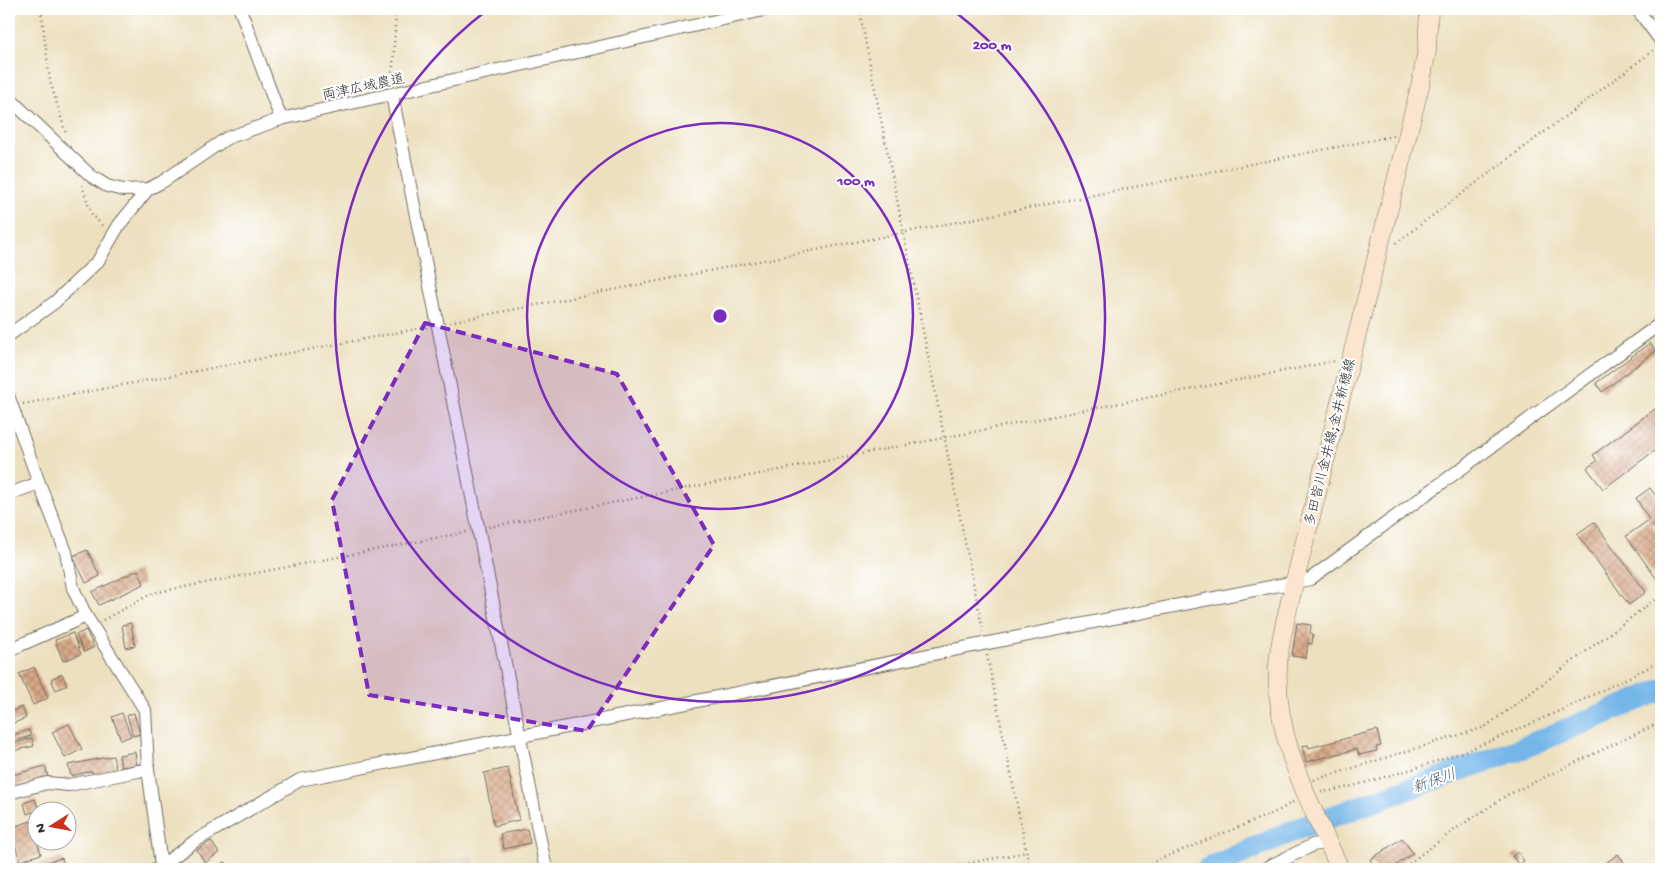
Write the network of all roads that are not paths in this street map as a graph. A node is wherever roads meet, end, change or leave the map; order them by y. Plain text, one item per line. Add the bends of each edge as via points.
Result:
1 (240, 9) edge
2 (768, 9) edge
3 (1429, 9) edge
4 (1637, 9) edge
5 (1661, 43) edge
6 (392, 96) junction
7 (9, 98) edge
8 (281, 119) junction
9 (148, 189) junction
10 (1661, 323) edge
11 (9, 335) edge
12 (10, 402) edge
13 (39, 483) junction
14 (9, 494) edge
15 (1294, 584) junction
16 (90, 621) junction
17 (9, 650) edge
18 (520, 736) junction
19 (148, 769) junction
20 (9, 793) edge
21 (1328, 842) junction
22 (161, 868) edge
23 (546, 869) edge
24 (1264, 869) edge
25 (1340, 869) edge

1 - 8 street
2 - 6 street, 両津広域農道
3 - 15 main road, 多田皆川金井線;金井新穂線 via 1422,74
4 - 5 street
6 - 8 street, 両津広域農道
6 - 18 street
7 - 9 street, 両津広域農道 via 90,176 122,190
8 - 9 street, 両津広域農道 via 227,138
9 - 11 street via 113,234 98,261 55,302
10 - 15 street via 1310,580
12 - 13 street
13 - 14 street
13 - 16 street via 66,552 73,588
15 - 18 street
15 - 21 main road, 多田皆川金井線;金井新穂線 via 1278,665 1277,688 1284,736
16 - 17 street
16 - 19 street via 145,710
18 - 22 street via 300,780 195,841
18 - 23 street
19 - 20 street via 69,785 47,783
19 - 22 street
21 - 24 street via 1313,845
21 - 25 main road, 多田皆川金井線;金井新穂線

